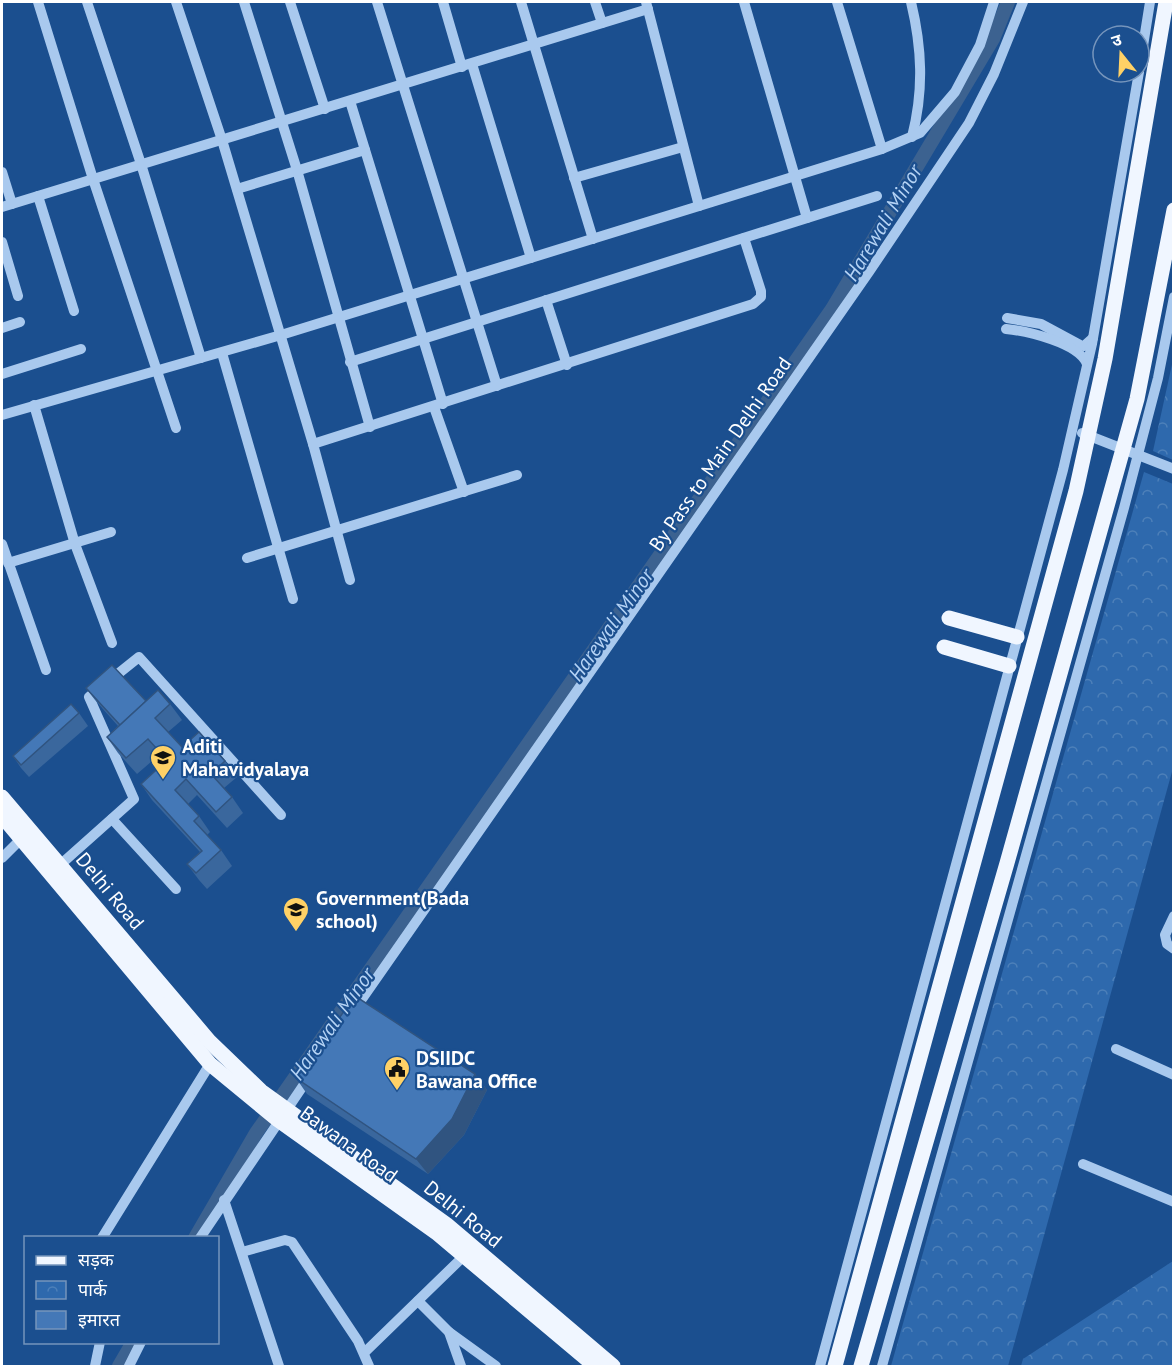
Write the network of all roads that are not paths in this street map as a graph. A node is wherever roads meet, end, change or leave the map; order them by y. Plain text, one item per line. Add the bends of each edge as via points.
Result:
1 (38, 2) edge
2 (87, 2) edge
3 (176, 2) edge
4 (244, 2) edge
5 (290, 2) edge
6 (377, 2) edge
7 (443, 2) edge
8 (521, 2) edge
9 (595, 2) edge
10 (744, 2) edge
11 (837, 2) edge
12 (911, 2) edge
13 (994, 2) edge
14 (1023, 2) edge
15 (1150, 2) edge
16 (1166, 2) edge
17 (647, 5) edge
18 (602, 23) junction
19 (1146, 24) edge
20 (534, 44) junction
21 (467, 65) junction
22 (1137, 84) edge
23 (401, 85) junction
24 (351, 101) junction
25 (325, 109) junction
26 (282, 122) junction
27 (912, 137) junction
28 (222, 140) junction
29 (683, 147) junction
30 (882, 149) junction
31 (365, 150) junction
32 (141, 164) junction
33 (297, 170) junction
34 (2, 172) edge
35 (794, 176) junction
36 (93, 178) junction
37 (574, 178) junction
38 (237, 189) junction
39 (38, 196) junction
40 (877, 196) dead end
41 (7, 206) edge
42 (699, 206) junction
43 (1173, 210) edge
44 (807, 218) junction
45 (744, 238) junction
46 (593, 239) junction
47 (2, 242) edge
48 (531, 258) junction
49 (463, 278) junction
50 (18, 296) dead end
51 (409, 296) junction
52 (1173, 297) edge
53 (546, 300) junction
54 (74, 311) dead end
55 (339, 317) junction
56 (20, 322) dead end
57 (477, 322) junction
58 (2, 328) edge
59 (281, 335) junction
60 (1093, 338) junction
61 (423, 341) junction
62 (81, 349) dead end
63 (222, 353) junction
64 (201, 358) junction
65 (350, 362) junction
66 (1087, 364) junction
67 (567, 365) junction
68 (157, 370) junction
69 (2, 374) edge
70 (497, 386) junction
71 (34, 405) junction
72 (439, 406) junction
73 (2, 415) edge
74 (370, 427) junction
75 (176, 428) dead end
76 (1072, 429) junction
77 (1088, 435) junction
78 (313, 444) junction
79 (1122, 450) junction
80 (1137, 456) junction
81 (1173, 470) edge
82 (517, 475) dead end
83 (464, 492) junction
84 (338, 530) junction
85 (111, 532) dead end
86 (2, 544) edge
87 (75, 544) junction
88 (279, 548) junction
89 (247, 558) dead end
90 (8, 563) junction
91 (350, 580) dead end
92 (293, 599) dead end
93 (949, 618) dead end
94 (1017, 638) junction
95 (112, 644) dead end
96 (944, 647) dead end
97 (1009, 666) junction
98 (45, 670) dead end
99 (2, 797) edge
100 (281, 815) dead end
101 (2, 816) edge
102 (112, 819) junction
103 (21, 839) junction
104 (2, 858) edge
105 (60, 865) junction
106 (176, 888) dead end
107 (1173, 916) edge
108 (1173, 949) edge
109 (344, 1024) edge
110 (1116, 1049) dead end
111 (318, 1063) edge
112 (210, 1064) junction
113 (230, 1072) junction
114 (1173, 1076) edge
115 (279, 1113) junction
116 (1083, 1164) dead end
117 (224, 1200) junction
118 (1173, 1202) edge
119 (413, 1208) joint
120 (103, 1236) edge
121 (201, 1236) edge
122 (468, 1251) junction
123 (242, 1252) junction
124 (418, 1301) junction
125 (449, 1332) junction
126 (100, 1344) edge
127 (140, 1344) edge
128 (364, 1353) junction
129 (95, 1366) edge
130 (129, 1366) edge
131 (279, 1366) edge
132 (369, 1366) edge
133 (461, 1366) edge
134 (496, 1366) edge
135 (595, 1366) edge
136 (613, 1366) edge
137 (820, 1366) edge
138 (835, 1366) edge
139 (861, 1366) edge
140 (882, 1366) edge

1 - 36 street
2 - 32 street
3 - 28 street
4 - 26 street
5 - 25 street
6 - 23 street
7 - 21 street
8 - 20 street
9 - 18 street
10 - 35 street
11 - 30 street
12 - 27 street via 922,63 921,94
13 - 27 street via 980,45 955,92 937,116
14 - 109 street, By Pass to Main Delhi Road via 969,123
15 - 19 street
16 - 77 main road via 1107,347
17 - 18 street
17 - 29 street
18 - 20 street
20 - 21 street
20 - 37 street
21 - 23 street
21 - 48 street
22 - 60 street
23 - 24 street
23 - 49 street
24 - 25 street
24 - 31 street
25 - 26 street
26 - 28 street
26 - 33 street
27 - 30 street
28 - 32 street
28 - 38 street
29 - 37 street
29 - 42 street
30 - 35 street
31 - 33 street
31 - 51 street
32 - 36 street
32 - 64 street
33 - 38 street
33 - 55 street
34 - 41 street
35 - 42 street
35 - 44 street
36 - 39 street
36 - 68 street
37 - 46 street
38 - 59 street
39 - 41 street
39 - 54 street
40 - 44 street
42 - 46 street
43 - 79 main road via 1137,399
44 - 45 street
45 - 53 street
45 - 67 street via 761,291 758,301
46 - 48 street
47 - 50 street
48 - 49 street
49 - 51 street
49 - 57 street
51 - 55 street
51 - 61 street
52 - 80 street via 1158,378
53 - 57 street
53 - 67 street
55 - 59 street
55 - 65 street
56 - 58 street
57 - 61 street
57 - 70 street
59 - 63 street
59 - 78 street
60 - 66 street
60 - 66 street via 1084,346 1041,324 1006,324 1080,353
61 - 65 street
61 - 72 street
62 - 69 street
63 - 64 street
63 - 88 street
64 - 68 street
65 - 74 street
66 - 76 street
67 - 70 street
68 - 71 street
68 - 75 street
70 - 72 street
71 - 73 street
71 - 87 street
72 - 74 street
72 - 83 street
74 - 78 street
76 - 77 street
76 - 94 street
77 - 79 street
77 - 138 main road via 1076,491
78 - 84 street
79 - 80 street
79 - 139 main road
80 - 81 street
80 - 140 street
82 - 83 street
83 - 84 street
84 - 88 street
84 - 91 street
85 - 87 street
86 - 90 street
87 - 90 street
87 - 95 street
88 - 89 street
88 - 92 street
90 - 98 street
93 - 94 main road
94 - 97 street
96 - 97 main road
97 - 137 street
99 - 105 main road, Delhi Road
100 - 102 street via 139,657 89,697 134,799
101 - 103 main road
102 - 105 street
102 - 106 street
103 - 104 street
103 - 112 main road
105 - 113 main road, Delhi Road via 210,1042
107 - 108 street via 1165,934
110 - 114 street
111 - 115 street
112 - 113 main road
112 - 120 street
113 - 115 main road, Bawana Road
115 - 117 street
115 - 119 main road, Bawana Road
116 - 118 street
117 - 121 street
117 - 123 street
119 - 122 main road, Delhi Road
122 - 124 street
122 - 135 main road
122 - 136 main road, Delhi Road
123 - 128 street via 285,1240 292,1242
123 - 131 street
124 - 125 street
124 - 128 street
125 - 133 street
125 - 134 street
126 - 129 street
127 - 130 street
128 - 132 street

